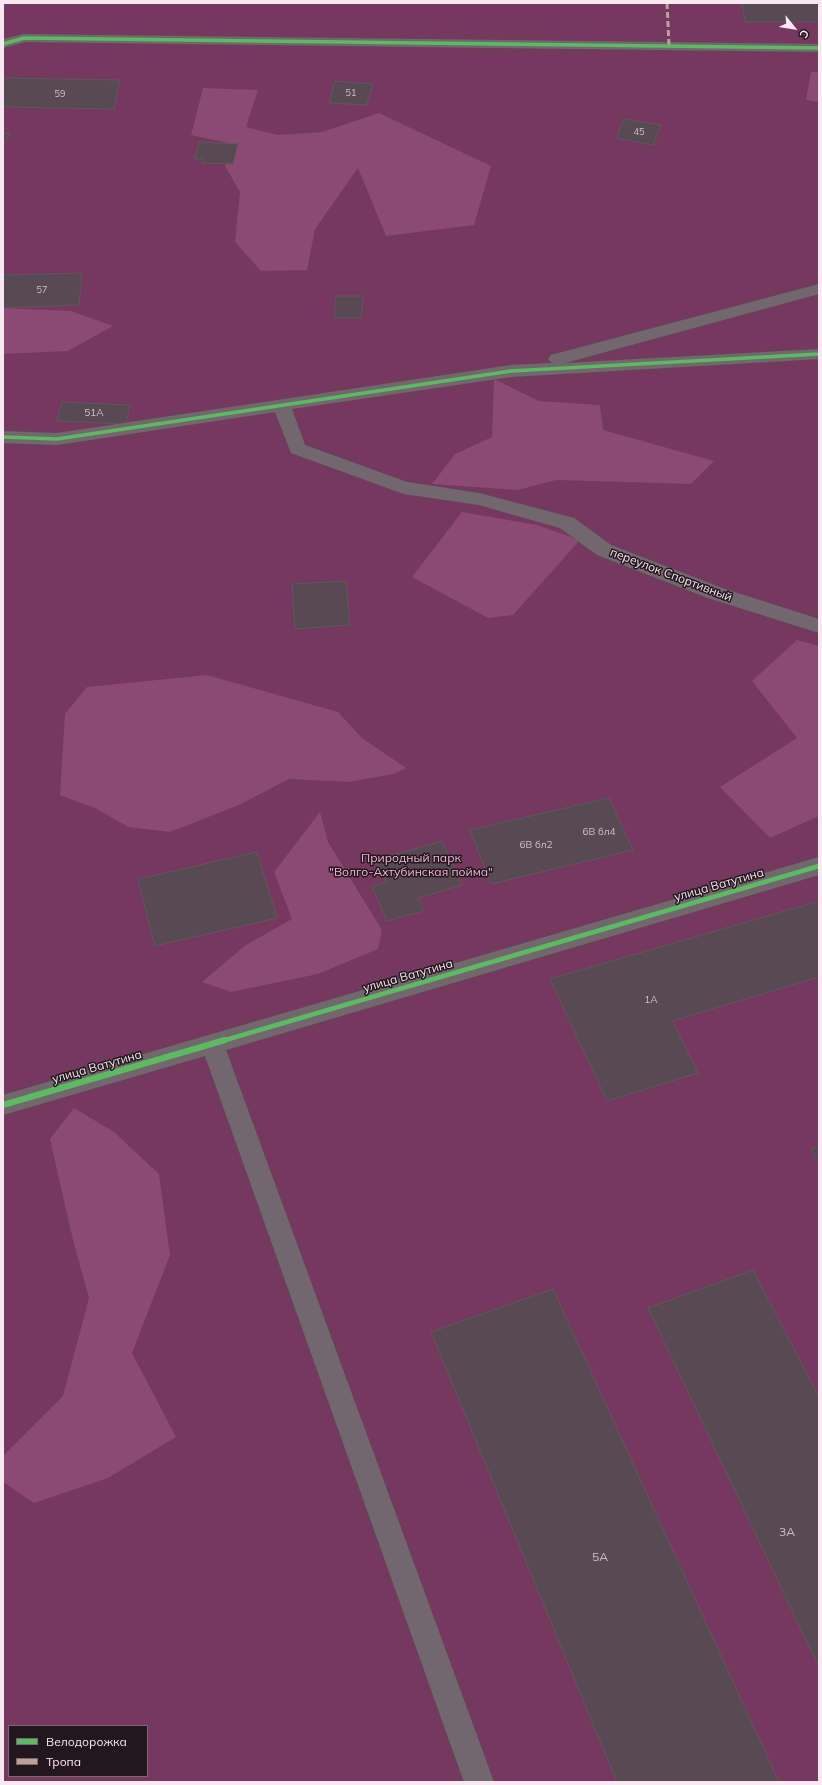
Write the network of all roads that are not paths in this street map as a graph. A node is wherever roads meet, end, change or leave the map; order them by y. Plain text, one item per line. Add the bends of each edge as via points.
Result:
1 (3, 44) edge
2 (819, 48) edge
3 (819, 289) edge
4 (819, 354) edge
5 (511, 371) junction
6 (282, 405) junction
7 (3, 437) edge
8 (819, 626) edge
9 (819, 866) edge
10 (212, 1044) junction
11 (3, 1105) edge
12 (479, 1782) edge

1 - 2 street via 24,38
3 - 5 street
4 - 5 street
5 - 6 street
6 - 7 street via 57,439
6 - 8 street, переулок Спортивный via 296,449 404,488 478,499 567,523 604,550 715,593
9 - 10 street, улица Ватутина
10 - 11 street, улица Ватутина
10 - 12 street

